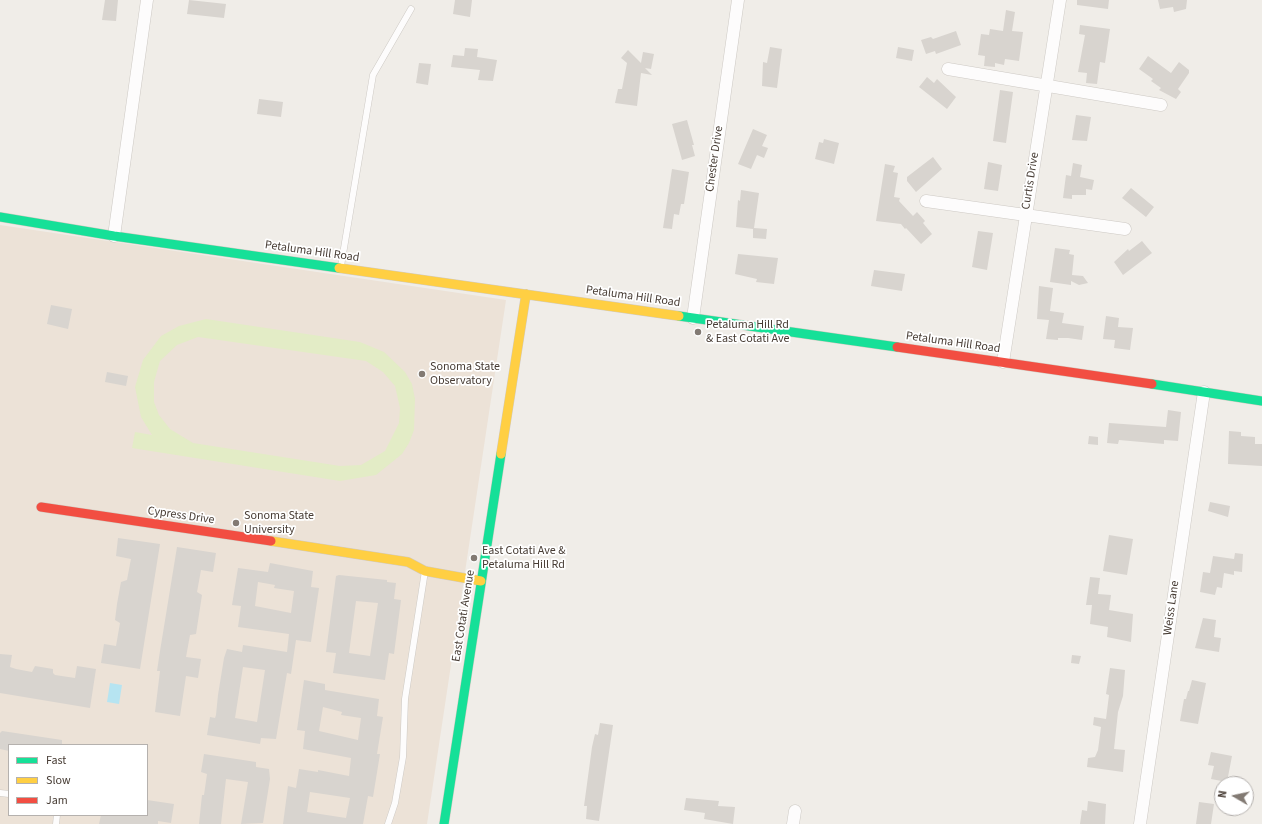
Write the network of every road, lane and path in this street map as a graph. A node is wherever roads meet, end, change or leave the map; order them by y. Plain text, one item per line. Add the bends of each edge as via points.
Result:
1 (147, 0) edge
2 (738, 0) edge
3 (1060, 0) edge
4 (411, 9) dead end
5 (948, 69) dead end
6 (1045, 85) junction
7 (1160, 105) dead end
8 (926, 201) dead end
9 (1025, 215) junction
10 (0, 217) edge
11 (1125, 228) dead end
12 (114, 236) junction
13 (341, 268) junction
14 (526, 294) junction
15 (692, 318) junction
16 (1002, 362) junction
17 (1204, 392) junction
18 (1262, 401) edge
19 (41, 507) dead end
20 (425, 571) junction
21 (481, 581) junction
22 (795, 811) dead end
23 (388, 824) edge
24 (444, 824) edge
25 (793, 824) edge
26 (1140, 824) edge

1 - 12 street
2 - 15 street, Chester Drive
3 - 6 street, Curtis Drive
4 - 13 lane via 373,75
5 - 6 street
6 - 7 street
6 - 9 street, Curtis Drive
8 - 9 street
9 - 11 street
9 - 16 street, Curtis Drive
10 - 12 main road, Petaluma Hill Road
12 - 13 main road, Petaluma Hill Road
13 - 14 main road, Petaluma Hill Road
14 - 15 main road, Petaluma Hill Road
14 - 21 main road, East Cotati Avenue
15 - 16 main road, Petaluma Hill Road
16 - 17 main road, Petaluma Hill Road
17 - 18 main road, Petaluma Hill Road
17 - 26 street, Weiss Lane
19 - 20 main road, Cypress Drive via 408,562
20 - 21 main road, Cypress Drive
20 - 23 lane via 405,699 403,757 395,803
21 - 24 main road, East Cotati Avenue
22 - 25 street

